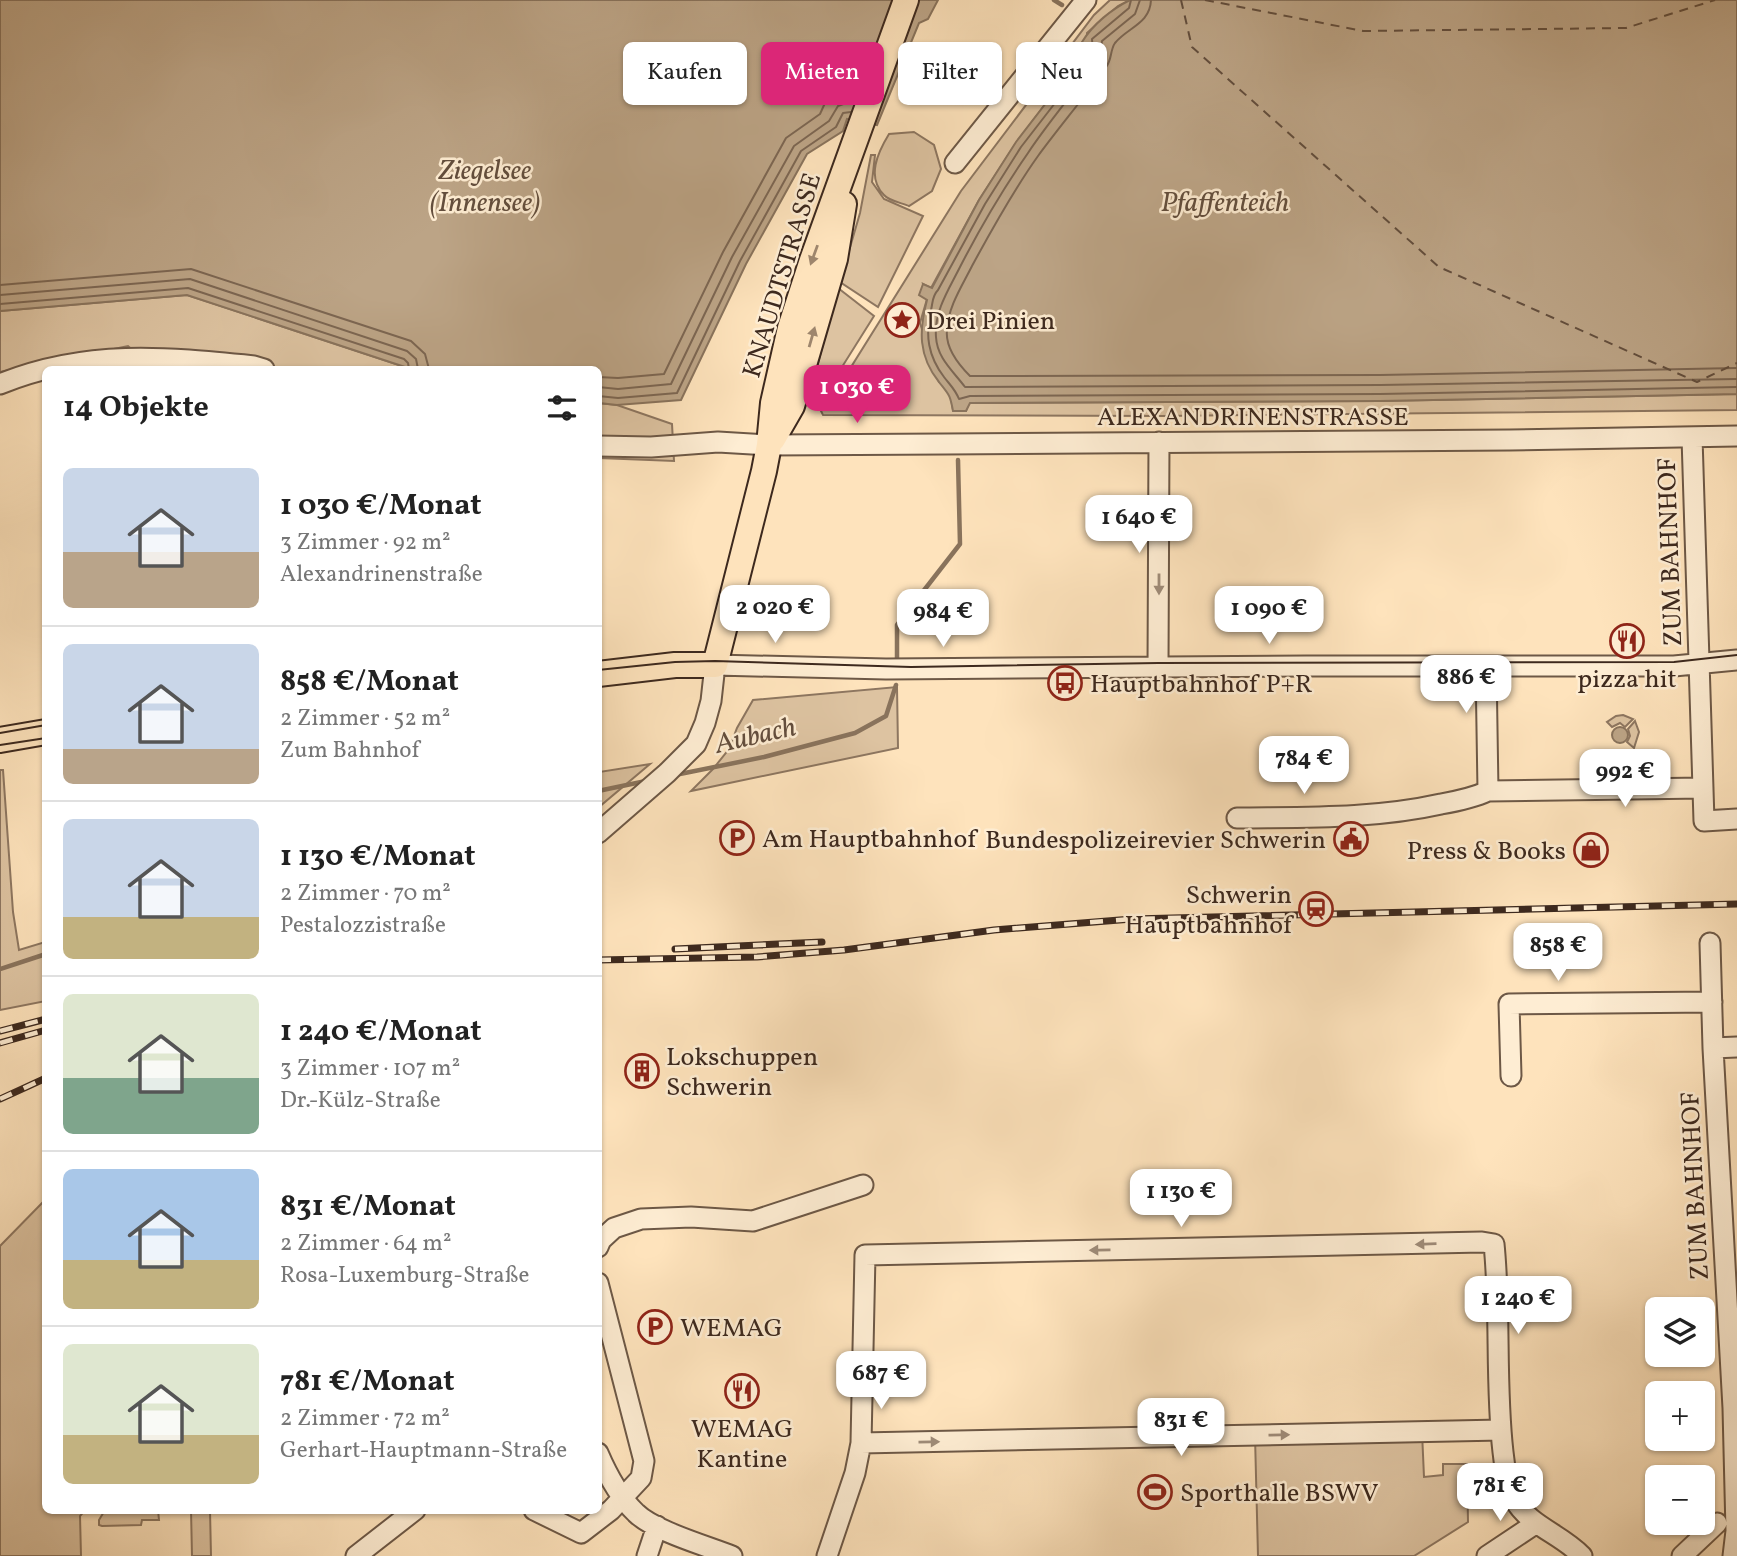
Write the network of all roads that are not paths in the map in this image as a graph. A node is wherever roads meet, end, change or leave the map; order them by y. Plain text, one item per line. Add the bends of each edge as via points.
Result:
1 (906, 0) edge
2 (1086, 0) edge
3 (955, 163) dead end
4 (55, 366) edge
5 (254, 366) edge
6 (42, 370) edge
7 (0, 384) edge
8 (1737, 436) edge
9 (1692, 437) junction
10 (1159, 442) junction
11 (769, 445) junction
12 (602, 446) edge
13 (1737, 660) edge
14 (715, 665) junction
15 (1699, 665) junction
16 (1486, 666) junction
17 (1158, 667) junction
18 (602, 674) edge
19 (42, 733) edge
20 (0, 740) edge
21 (1703, 788) junction
22 (1488, 791) junction
23 (1237, 818) dead end
24 (1737, 819) edge
25 (602, 830) edge
26 (1710, 943) dead end
27 (1712, 1002) junction
28 (1737, 1047) edge
29 (1713, 1048) junction
30 (1511, 1076) dead end
31 (863, 1185) dead end
32 (602, 1239) edge
33 (602, 1298) edge
34 (1735, 1405) edge
35 (1501, 1430) junction
36 (860, 1443) junction
37 (602, 1462) edge
38 (623, 1497) junction
39 (411, 1514) edge
40 (542, 1514) edge
41 (1717, 1523) dead end
42 (1535, 1524) junction
43 (657, 1526) junction
44 (374, 1549) edge
45 (356, 1556) edge
46 (647, 1556) edge
47 (732, 1556) edge
48 (827, 1556) edge
49 (1487, 1556) edge
50 (1582, 1556) edge
51 (1682, 1556) edge
52 (1733, 1556) edge

1 - 11 main road, KNAUDTSTRASSE via 790,328 773,402
2 - 3 street
4 - 5 street via 136,357
6 - 7 street
8 - 9 street, ALEXANDRINENSTRASSE
9 - 10 street, ALEXANDRINENSTRASSE
9 - 15 street, ZUM BAHNHOF
10 - 11 street, ALEXANDRINENSTRASSE
10 -> 17 street
11 - 12 street, ALEXANDRINENSTRASSE
11 - 14 main road, KNAUDTSTRASSE
13 - 15 street
14 - 17 street
14 - 18 main road
14 - 25 street via 711,701 696,744
15 - 16 street
15 - 21 street, ZUM BAHNHOF
16 - 17 street
16 - 22 street
19 - 20 main road
21 - 22 street
21 - 24 street, ZUM BAHNHOF via 1704,821
22 - 23 street via 1474,798 1371,816
26 - 27 street, ZUM BAHNHOF
27 - 29 street, ZUM BAHNHOF
27 - 30 street via 1509,1004
28 - 29 street
29 - 34 street, ZUM BAHNHOF
31 - 32 street via 753,1221 691,1216 641,1219 614,1228
33 - 38 street via 644,1461 641,1478
34 - 52 street, ZUM BAHNHOF
36 -> 35 street
35 -> 36 street via 1494,1244 1482,1242 865,1255
35 - 42 street via 1506,1476 1514,1499
36 - 48 street via 855,1473
37 - 38 street
38 - 40 street via 581,1533
38 - 43 street via 637,1515
39 - 44 street
41 - 51 street
42 - 49 street
42 - 50 street via 1558,1535
43 - 46 street
43 - 47 street
44 - 45 street

